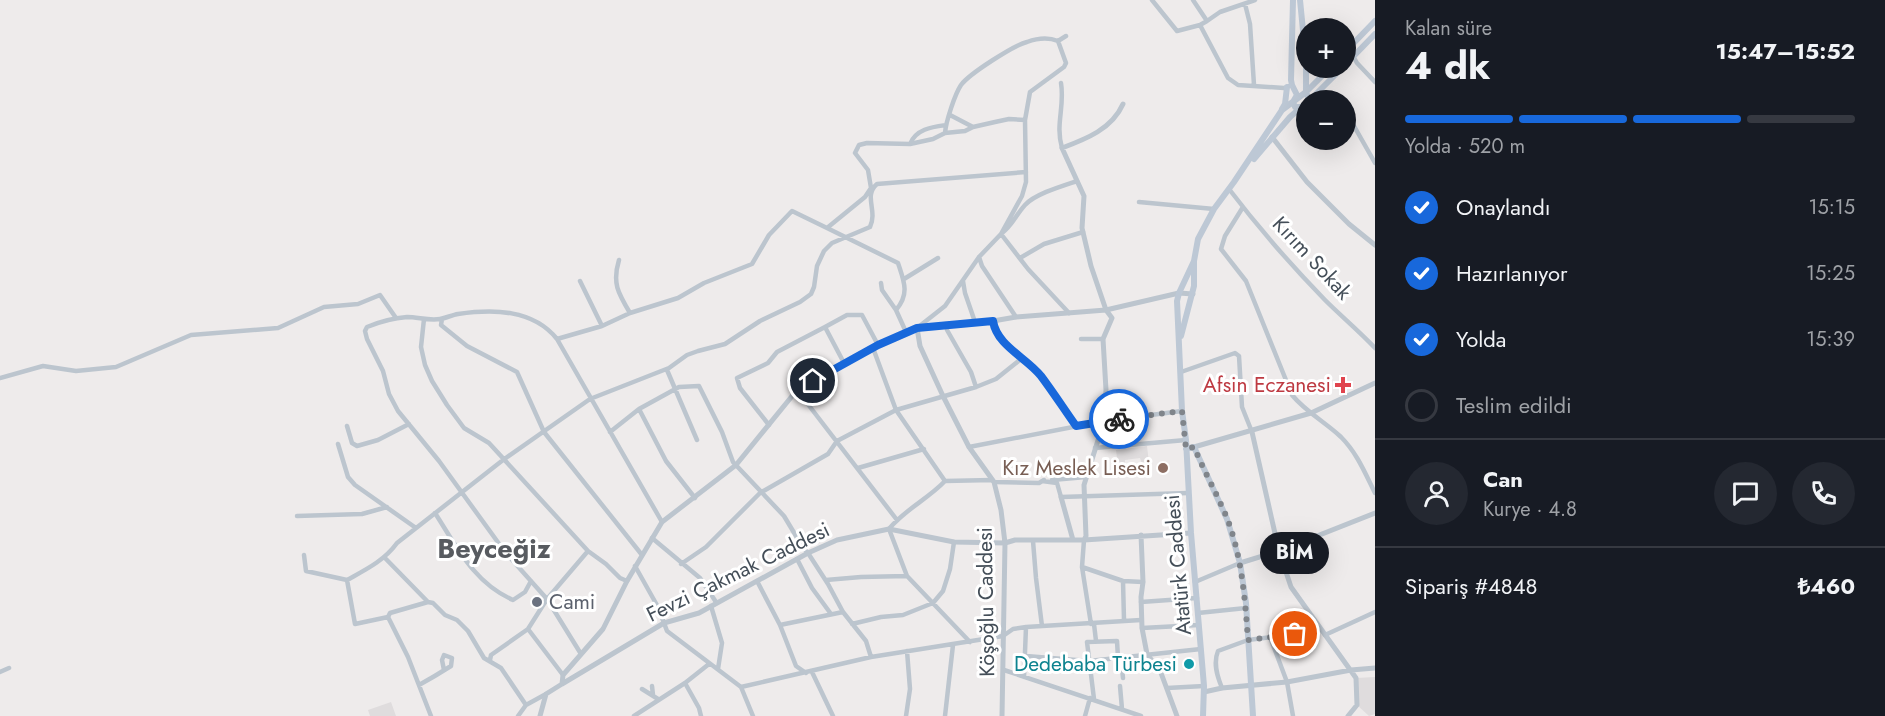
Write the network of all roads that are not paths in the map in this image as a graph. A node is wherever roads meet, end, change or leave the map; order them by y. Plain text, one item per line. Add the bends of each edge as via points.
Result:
1 (1152, 0) edge
2 (1192, 0) edge
3 (1232, 0) edge
4 (1255, 0) edge
5 (1293, 0) edge
6 (1300, 0) edge
7 (1245, 4) junction
8 (1234, 8) junction
9 (1207, 21) junction
10 (1375, 21) edge
11 (1200, 25) junction
12 (1375, 34) edge
13 (1066, 36) dead end
14 (1059, 41) junction
15 (1356, 41) edge
16 (1356, 53) edge
17 (1356, 61) edge
18 (1320, 78) edge
19 (1332, 78) edge
20 (1375, 82) edge
21 (1061, 83) dead end
22 (1254, 85) junction
23 (1289, 86) junction
24 (1306, 90) edge
25 (1308, 90) edge
26 (1321, 90) edge
27 (1296, 100) edge
28 (1293, 102) junction
29 (1123, 104) dead end
30 (1296, 107) edge
31 (1282, 110) junction
32 (1296, 112) edge
33 (950, 115) junction
34 (1025, 120) junction
35 (946, 125) junction
36 (973, 127) junction
37 (1356, 130) edge
38 (945, 133) junction
39 (1272, 137) junction
40 (910, 144) junction
41 (1062, 148) junction
42 (1375, 163) edge
43 (1026, 172) junction
44 (1077, 181) junction
45 (1234, 182) junction
46 (1229, 189) junction
47 (1139, 202) dead end
48 (1243, 207) junction
49 (1214, 209) junction
50 (827, 228) junction
51 (1083, 232) junction
52 (1001, 234) junction
53 (847, 237) junction
54 (1375, 245) edge
55 (979, 257) junction
56 (938, 258) dead end
57 (1020, 258) junction
58 (619, 260) dead end
59 (1194, 261) junction
60 (904, 279) junction
61 (580, 280) dead end
62 (963, 281) junction
63 (881, 284) dead end
64 (1179, 293) junction
65 (1193, 294) junction
66 (896, 310) junction
67 (1106, 310) junction
68 (630, 313) junction
69 (1069, 313) junction
70 (1016, 317) junction
71 (396, 318) junction
72 (442, 319) junction
73 (424, 320) junction
74 (993, 321) junction
75 (975, 322) junction
76 (946, 324) junction
77 (602, 326) junction
78 (825, 327) junction
79 (917, 328) junction
80 (906, 332) junction
81 (557, 339) junction
82 (1081, 339) dead end
83 (1103, 339) junction
84 (1180, 340) junction
85 (875, 346) junction
86 (1375, 348) edge
87 (1021, 358) junction
88 (844, 363) junction
89 (666, 370) junction
90 (1181, 372) junction
91 (0, 378) edge
92 (1375, 383) edge
93 (976, 387) junction
94 (675, 390) junction
95 (797, 390) junction
96 (943, 396) junction
97 (590, 399) junction
98 (639, 409) junction
99 (896, 410) junction
100 (1182, 411) junction
101 (1311, 413) junction
102 (1104, 421) junction
103 (409, 424) junction
104 (769, 425) junction
105 (347, 426) dead end
106 (1076, 426) junction
107 (544, 432) junction
108 (610, 432) junction
109 (1252, 432) junction
110 (697, 440) dead end
111 (1186, 440) junction
112 (837, 441) junction
113 (338, 444) dead end
114 (969, 447) junction
115 (1194, 447) junction
116 (1095, 448) junction
117 (924, 449) junction
118 (1186, 449) junction
119 (503, 460) junction
120 (736, 465) junction
121 (858, 468) junction
122 (1086, 477) junction
123 (945, 481) junction
124 (993, 481) junction
125 (1042, 482) junction
126 (462, 492) junction
127 (1375, 492) edge
128 (760, 493) junction
129 (1188, 493) junction
130 (1061, 497) junction
131 (695, 498) junction
132 (1085, 498) junction
133 (387, 507) junction
134 (435, 513) junction
135 (1375, 513) edge
136 (297, 516) dead end
137 (897, 520) junction
138 (662, 522) junction
139 (416, 528) junction
140 (890, 529) junction
141 (1191, 533) junction
142 (1142, 535) junction
143 (652, 538) junction
144 (1073, 540) junction
145 (1084, 540) junction
146 (1033, 541) junction
147 (954, 542) junction
148 (1005, 543) junction
149 (588, 551) junction
150 (1279, 551) junction
151 (808, 553) junction
152 (304, 555) dead end
153 (642, 555) junction
154 (384, 557) junction
155 (797, 559) junction
156 (1240, 563) junction
157 (681, 564) junction
158 (635, 566) junction
159 (1082, 567) junction
160 (908, 576) junction
161 (347, 580) junction
162 (826, 580) junction
163 (531, 581) junction
164 (627, 581) junction
165 (757, 581) junction
166 (1123, 581) junction
167 (1143, 582) junction
168 (1195, 582) junction
169 (1197, 598) junction
170 (548, 599) junction
171 (428, 602) junction
172 (1141, 602) junction
173 (933, 603) junction
174 (713, 604) junction
175 (1246, 608) junction
176 (843, 612) junction
177 (1375, 612) edge
178 (1198, 613) junction
179 (831, 614) junction
180 (388, 617) junction
181 (1124, 620) junction
182 (1141, 620) junction
183 (664, 623) junction
184 (852, 624) junction
185 (1092, 624) junction
186 (780, 625) junction
187 (1199, 625) junction
188 (1317, 625) junction
189 (1042, 626) junction
190 (1026, 627) junction
191 (528, 628) junction
192 (1142, 628) junction
193 (1324, 635) junction
194 (1003, 636) junction
195 (1270, 637) junction
196 (1248, 640) junction
197 (1096, 641) junction
198 (970, 642) junction
199 (952, 645) junction
200 (1201, 649) junction
201 (907, 651) junction
202 (582, 654) junction
203 (1147, 654) junction
204 (1026, 656) junction
205 (871, 657) junction
206 (1119, 658) junction
207 (490, 660) junction
208 (1089, 661) junction
209 (709, 664) junction
210 (9, 668) dead end
211 (1375, 668) edge
212 (718, 669) junction
213 (444, 670) junction
214 (1004, 670) junction
215 (1351, 670) junction
216 (0, 672) edge
217 (809, 672) junction
218 (563, 675) junction
219 (1024, 677) junction
220 (1123, 678) dead end
221 (1287, 682) junction
222 (685, 683) junction
223 (562, 684) junction
224 (419, 685) junction
225 (1252, 685) junction
226 (652, 686) dead end
227 (1120, 686) dead end
228 (741, 687) junction
229 (1167, 688) junction
230 (1222, 688) junction
231 (642, 689) dead end
232 (1204, 689) junction
233 (546, 694) junction
234 (656, 697) junction
235 (1092, 699) junction
236 (526, 705) junction
237 (1122, 709) junction
238 (431, 716) edge
239 (518, 716) edge
240 (540, 716) edge
241 (634, 716) edge
242 (701, 716) edge
243 (753, 716) edge
244 (832, 716) edge
245 (906, 716) edge
246 (945, 716) edge
247 (1002, 716) edge
248 (1084, 716) edge
249 (1141, 716) edge
250 (1177, 716) edge
251 (1203, 716) edge
252 (1253, 716) edge
253 (1293, 716) edge
254 (1348, 716) edge

1 - 11 street via 1178,31
2 - 9 street
3 - 8 street
4 - 7 street
5 - 23 main road
6 - 24 main road
7 - 8 street
7 - 22 street
8 - 9 street
9 - 11 street
10 - 15 main road
11 - 22 street via 1228,78 1238,85
12 - 16 main road
13 - 14 street
14 - 33 street via 1047,38 1024,42 976,71 960,87
14 - 34 street via 1066,63 1030,92
17 - 20 street
18 - 25 main road, Atatürk Caddesi
19 - 26 main road
21 - 41 street via 1064,98 1058,128
22 - 23 street
23 - 28 main road via 1297,95
23 - 31 main road
27 - 28 main road, Atatürk Caddesi
28 - 30 main road
28 - 31 main road, Atatürk Caddesi
29 - 41 street via 1111,122
31 - 45 main road, Atatürk Caddesi
32 - 39 main road
33 - 35 street
33 - 36 street
34 - 36 street via 1009,119
34 - 43 street
35 - 38 street
35 - 40 street via 919,132
36 - 38 street
37 - 42 street
38 - 40 street
39 - 45 main road
39 - 54 street via 1307,182
40 - 50 street via 859,145 855,153 868,170 871,188
41 - 44 street
43 - 52 street via 1022,196
43 - 53 street via 877,184 870,201 874,211 870,227
44 - 51 street via 1084,196
44 - 52 street via 1033,198
45 - 46 main road, Atatürk Caddesi
46 - 48 street, Kırım Sokak
46 - 49 main road, Atatürk Caddesi
47 - 49 street
48 - 86 street, Kırım Sokak
48 - 101 street via 1221,249 1246,281 1292,395
49 - 59 main road, Atatürk Caddesi via 1198,239
50 - 53 street
50 - 68 street via 792,211 769,236 752,264 678,298
51 - 57 street via 1044,243
51 - 67 street
52 - 55 street
52 - 57 street
53 - 60 street via 898,263
53 - 89 street via 824,251 811,294 725,344 687,355
55 - 62 street
55 - 70 street
56 - 60 street
57 - 69 street
58 - 68 street via 615,272 617,291
59 - 64 main road, Atatürk Caddesi
59 - 65 main road, Atatürk Caddesi
60 - 66 street via 905,296
61 - 77 street
62 - 75 street
62 - 79 street via 945,306
63 - 66 street
64 - 65 street
64 - 67 street
64 - 84 main road, Atatürk Caddesi
65 - 84 main road, Atatürk Caddesi
66 - 80 street
67 - 69 street
67 - 83 street via 1112,318
68 - 77 street
69 - 70 street
70 - 74 street
71 - 73 street
71 - 91 street via 380,295 358,304 324,307 278,328 191,335 116,368 76,371 44,366
71 - 103 street via 365,331 389,394
72 - 73 street
72 - 81 street via 480,311 516,314 548,328
72 - 107 street via 441,325 467,346 518,372
73 - 119 street via 421,347 432,381 464,428 483,438
74 - 75 street
74 - 87 street via 995,332
75 - 76 street
76 - 79 street
76 - 93 street
77 - 81 street
78 - 85 street via 847,315 862,315
78 - 88 street
78 - 104 street via 737,378 740,388
79 - 80 street
79 - 96 street, Köşoğlu Caddesi via 920,346
80 - 85 street
81 - 97 street
82 - 83 street
83 - 102 street
84 - 90 main road, Atatürk Caddesi
85 - 88 street
85 - 99 street
87 - 93 street via 996,379
87 - 106 street via 1039,374
88 - 95 street
89 - 94 street
89 - 97 street
90 - 100 main road, Atatürk Caddesi
90 - 109 street via 1235,353 1239,356 1242,406
92 - 101 street
93 - 96 street
94 - 98 street
94 - 110 street
94 - 120 street via 699,386
95 - 104 street
95 - 112 street
96 - 99 street
96 - 114 street, Köşoğlu Caddesi
97 - 107 street
97 - 108 street
98 - 108 street
98 - 131 street via 666,461
99 - 112 street
99 - 117 street
100 - 102 street
100 - 111 main road, Atatürk Caddesi
101 - 109 street
101 - 127 street via 1355,453
102 - 106 street
102 - 116 street
103 - 105 street via 357,446 352,443
103 - 126 street
104 - 120 street
106 - 114 street
107 - 119 street
107 - 153 street
108 - 138 street
109 - 115 street
109 - 150 street
111 - 116 street
111 - 118 main road, Atatürk Caddesi
112 - 121 street
112 - 128 street via 828,453
113 - 133 street via 351,481
114 - 124 street, Köşoğlu Caddesi
115 - 118 main road
115 - 156 main road via 1227,519
116 - 122 street
117 - 121 street
117 - 123 street
118 - 129 main road, Atatürk Caddesi
119 - 126 street
119 - 149 street
120 - 128 street
120 - 131 street
121 - 137 street
122 - 125 street
122 - 132 street
123 - 124 street
123 - 137 street
124 - 125 street
124 - 148 street, Köşoğlu Caddesi
125 - 130 street via 1057,483
126 - 134 street
126 - 163 street
128 - 151 street via 784,516
128 - 157 street via 706,547
129 - 132 street
129 - 141 main road, Atatürk Caddesi
130 - 132 street
130 - 144 street
131 - 138 street
132 - 145 street
133 - 136 street via 362,514
133 - 139 street
134 - 139 street
134 - 163 street via 476,576 502,595 513,600 525,592
135 - 150 street
137 - 140 street
138 - 143 street
139 - 154 street
140 - 147 street, Fevzi Çakmak Caddesi
140 - 151 street, Fevzi Çakmak Caddesi via 837,540
140 - 160 street
141 - 142 street, Fevzi Çakmak Caddesi
141 - 168 main road, Atatürk Caddesi
142 - 145 street, Fevzi Çakmak Caddesi
142 - 167 street
143 - 153 street
143 - 157 street
144 - 145 street, Fevzi Çakmak Caddesi
144 - 146 street, Fevzi Çakmak Caddesi
145 - 159 street
146 - 148 street, Fevzi Çakmak Caddesi
146 - 189 street
147 - 148 street, Fevzi Çakmak Caddesi
147 - 173 street via 943,591
148 - 194 street, Köşoğlu Caddesi
149 - 164 street
149 - 170 street
150 - 156 street
150 - 188 street via 1291,587
151 - 155 street, Fevzi Çakmak Caddesi
151 - 162 street
152 - 161 street via 306,571
153 - 158 street
154 - 161 street
154 - 171 street
155 - 165 street, Fevzi Çakmak Caddesi
155 - 179 street
156 - 168 street
156 - 175 main road
157 - 174 street via 700,578
158 - 164 street
158 - 183 street
159 - 166 street
159 - 185 street
160 - 162 street
160 - 173 street
161 - 180 street via 355,624
162 - 176 street
163 - 170 street
164 - 202 street via 603,629
165 - 174 street, Fevzi Çakmak Caddesi
165 - 186 street
166 - 167 street
166 - 181 street
167 - 172 street
168 - 169 main road, Atatürk Caddesi
169 - 172 street
169 - 178 main road, Atatürk Caddesi
170 - 191 street
170 - 202 street
171 - 180 street via 390,613
171 - 207 street via 457,620 484,658
172 - 182 street
173 - 184 street via 903,615
173 - 198 street
174 - 183 street, Fevzi Çakmak Caddesi via 699,613
174 - 212 street via 722,643
175 - 178 street
175 - 196 main road
176 - 179 street
176 - 184 street
177 - 193 street
178 - 187 main road, Atatürk Caddesi
179 - 186 street
180 - 224 street
181 - 182 street
181 - 185 street
182 - 192 street
183 - 209 street via 666,631
183 - 223 street, Fevzi Çakmak Caddesi
184 - 205 street via 866,641
185 - 189 street
185 - 197 street
186 - 217 street via 796,666
187 - 192 street
187 - 200 main road, Atatürk Caddesi
188 - 193 street
188 - 195 street via 1295,634
189 - 190 street
190 - 194 street
190 - 204 street
191 - 207 street via 491,655
191 - 218 street
192 - 203 street
193 - 215 street
194 - 198 street
194 - 214 street, Köşoğlu Caddesi
195 - 196 street
195 - 221 street
196 - 225 main road
196 - 230 street via 1218,651 1215,658
197 - 206 street via 1117,641
197 - 208 street via 1087,642
198 - 199 street
199 - 201 street
199 - 246 street
200 - 203 street
200 - 232 main road, Atatürk Caddesi
201 - 205 street
201 - 245 street via 910,689
202 - 218 street
203 - 206 street
203 - 229 street
204 - 208 street
204 - 219 street
205 - 217 street
206 - 208 street
206 - 220 street
207 - 236 street via 501,668
208 - 235 street
209 - 212 street
209 - 222 street
210 - 216 street
211 - 215 street
212 - 228 street
213 - 213 street via 451,666 452,658 444,656 440,660
213 - 224 street
214 - 219 street
214 - 247 street, Köşoğlu Caddesi
215 - 221 street
215 - 254 street via 1358,685 1358,705
217 - 228 street
217 - 244 street
218 - 223 street
219 - 235 street
221 - 225 street
221 - 253 street
222 - 234 street
222 - 242 street
223 - 233 street, Fevzi Çakmak Caddesi
224 - 238 street
225 - 230 street
225 - 252 main road
226 - 234 street
227 - 237 street
228 - 243 street
229 - 232 street
229 - 250 street
230 - 232 street
231 - 234 street
232 - 251 main road, Atatürk Caddesi
233 - 236 street
233 - 240 street
234 - 241 street
235 - 237 street
235 - 248 street
236 - 239 street
237 - 249 street

